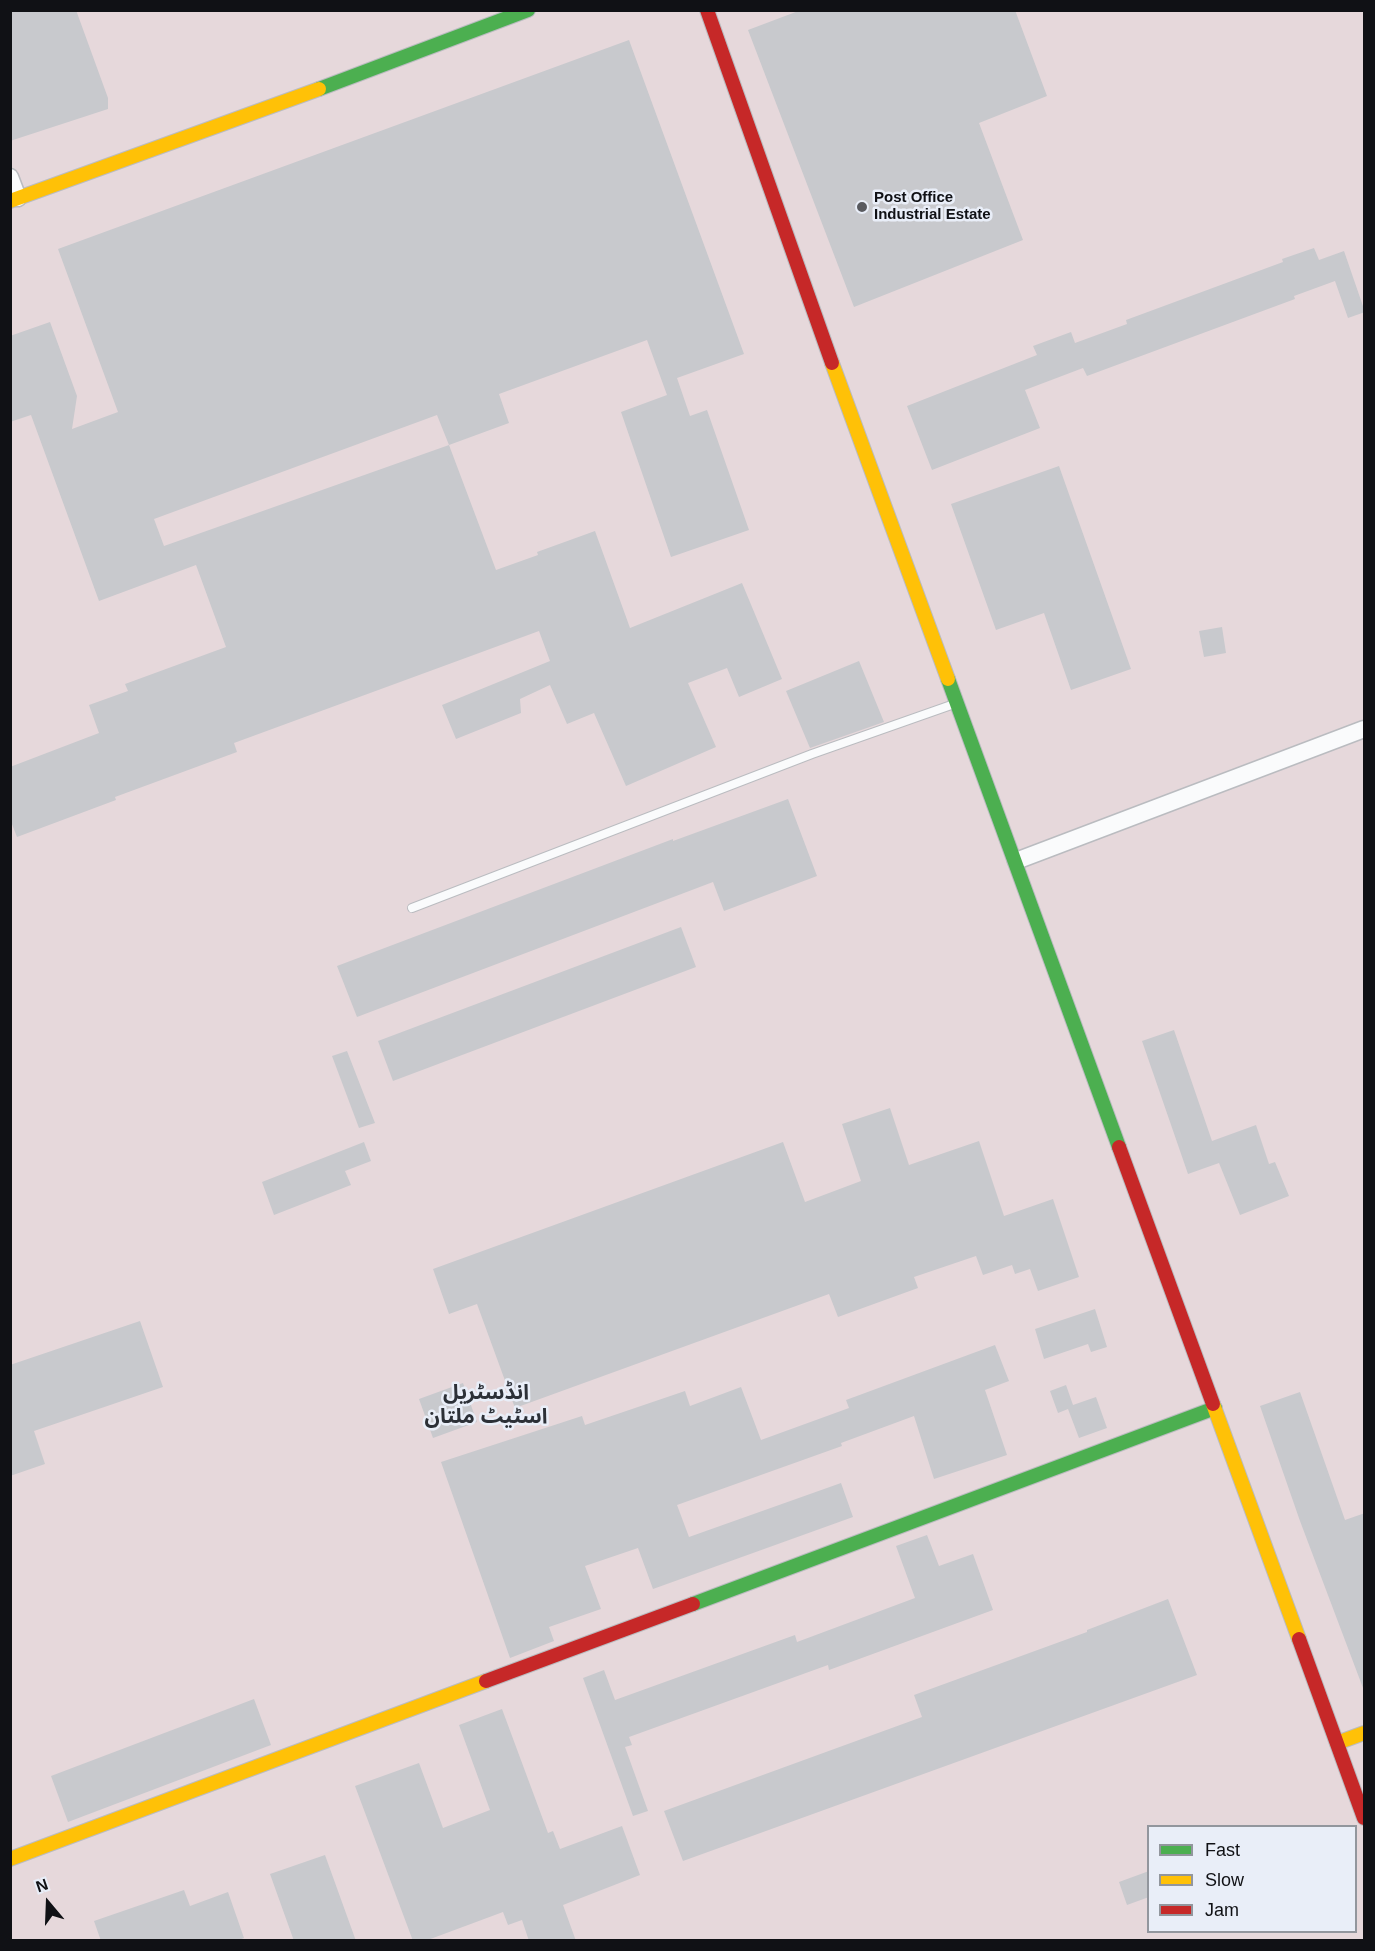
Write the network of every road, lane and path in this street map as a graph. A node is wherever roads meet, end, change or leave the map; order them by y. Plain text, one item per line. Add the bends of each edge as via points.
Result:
1 (528, 10) edge
2 (707, 10) edge
3 (10, 177) edge
4 (14, 199) edge
5 (957, 703) junction
6 (1365, 729) edge
7 (1016, 861) junction
8 (412, 908) dead end
9 (1215, 1408) junction
10 (1365, 1733) edge
11 (1337, 1743) junction
12 (1365, 1818) edge
13 (10, 1859) edge

1 - 4 street
2 - 5 street
3 - 4 street
5 - 7 street
5 - 8 lane via 812,754
6 - 7 street
7 - 9 street
9 - 11 street
9 - 13 street
10 - 11 street
11 - 12 street

